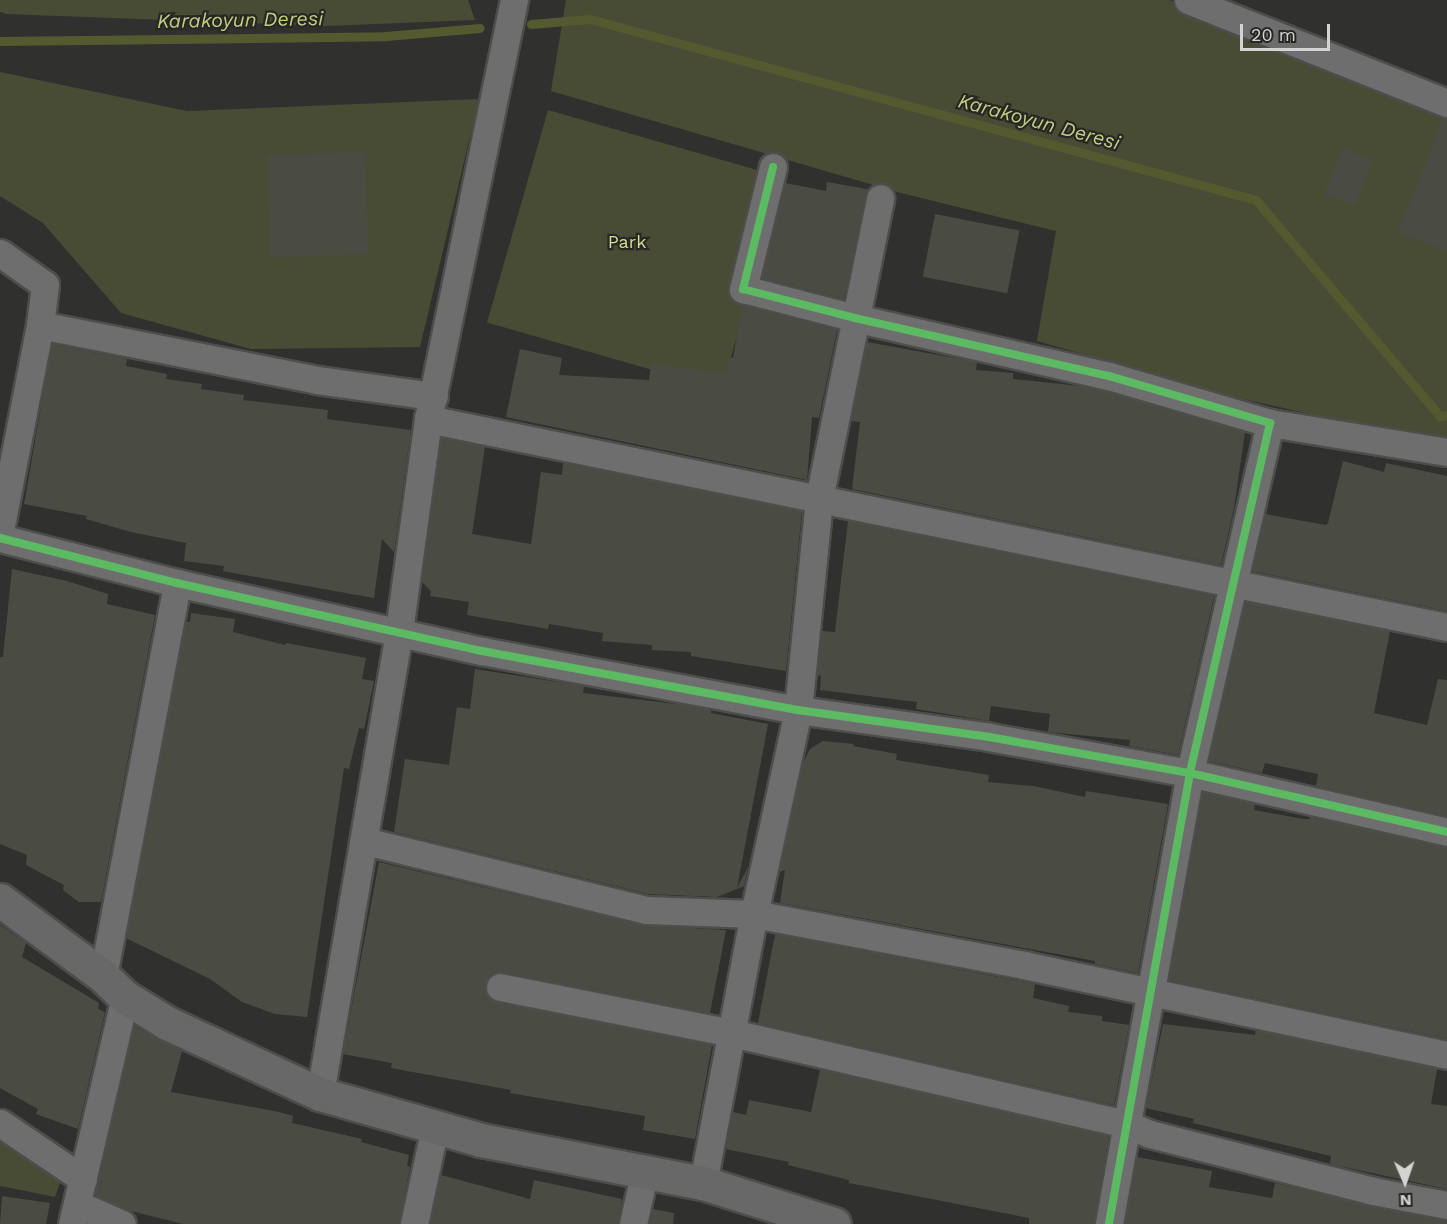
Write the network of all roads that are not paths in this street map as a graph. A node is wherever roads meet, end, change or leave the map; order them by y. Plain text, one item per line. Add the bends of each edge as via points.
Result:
1 (514, 0) edge
2 (1188, 0) edge
3 (1447, 103) edge
4 (773, 167) dead end
5 (880, 198) dead end
6 (0, 253) edge
7 (855, 318) junction
8 (40, 325) junction
9 (431, 408) junction
10 (1270, 423) junction
11 (1447, 452) edge
12 (819, 499) junction
13 (0, 530) edge
14 (0, 538) edge
15 (177, 583) junction
16 (1235, 584) junction
17 (1447, 627) edge
18 (399, 631) junction
19 (798, 710) junction
20 (1191, 773) junction
21 (1447, 832) edge
22 (365, 842) junction
23 (0, 900) edge
24 (754, 914) junction
25 (114, 986) junction
26 (500, 987) dead end
27 (1152, 993) junction
28 (732, 1033) junction
29 (1447, 1055) edge
30 (320, 1094) junction
31 (0, 1123) edge
32 (1126, 1124) junction
33 (435, 1126) junction
34 (645, 1170) junction
35 (703, 1183) junction
36 (77, 1202) edge
37 (1447, 1205) edge
38 (122, 1224) edge
39 (414, 1224) edge
40 (633, 1224) edge
41 (834, 1224) edge
42 (1109, 1224) edge

1 - 9 street
2 - 3 street
4 - 7 street via 743,289
5 - 7 street
6 - 8 street via 45,285
7 - 10 street via 1110,376
7 - 12 street
8 - 9 street via 317,380
8 - 13 street
9 - 12 street
9 - 18 street
10 - 11 street
10 - 16 street
12 - 16 street
12 - 19 street
14 - 15 street
15 - 18 street
15 - 25 street
16 - 17 street
16 - 20 street
18 - 19 street via 482,651
18 - 22 street
19 - 20 street via 990,737
19 - 24 street
20 - 21 street
20 - 27 street
22 - 24 street via 646,910
22 - 30 street
23 - 25 street
24 - 27 street
24 - 28 street
25 - 30 street via 197,1038
25 - 36 street
26 - 28 street
27 - 29 street
27 - 32 street
28 - 32 street
28 - 35 street
30 - 33 street
31 - 36 street
32 - 37 street via 1150,1134 1373,1191
32 - 42 street
33 - 34 street via 481,1140
33 - 39 street
34 - 35 street
34 - 40 street
35 - 41 street
36 - 38 street

